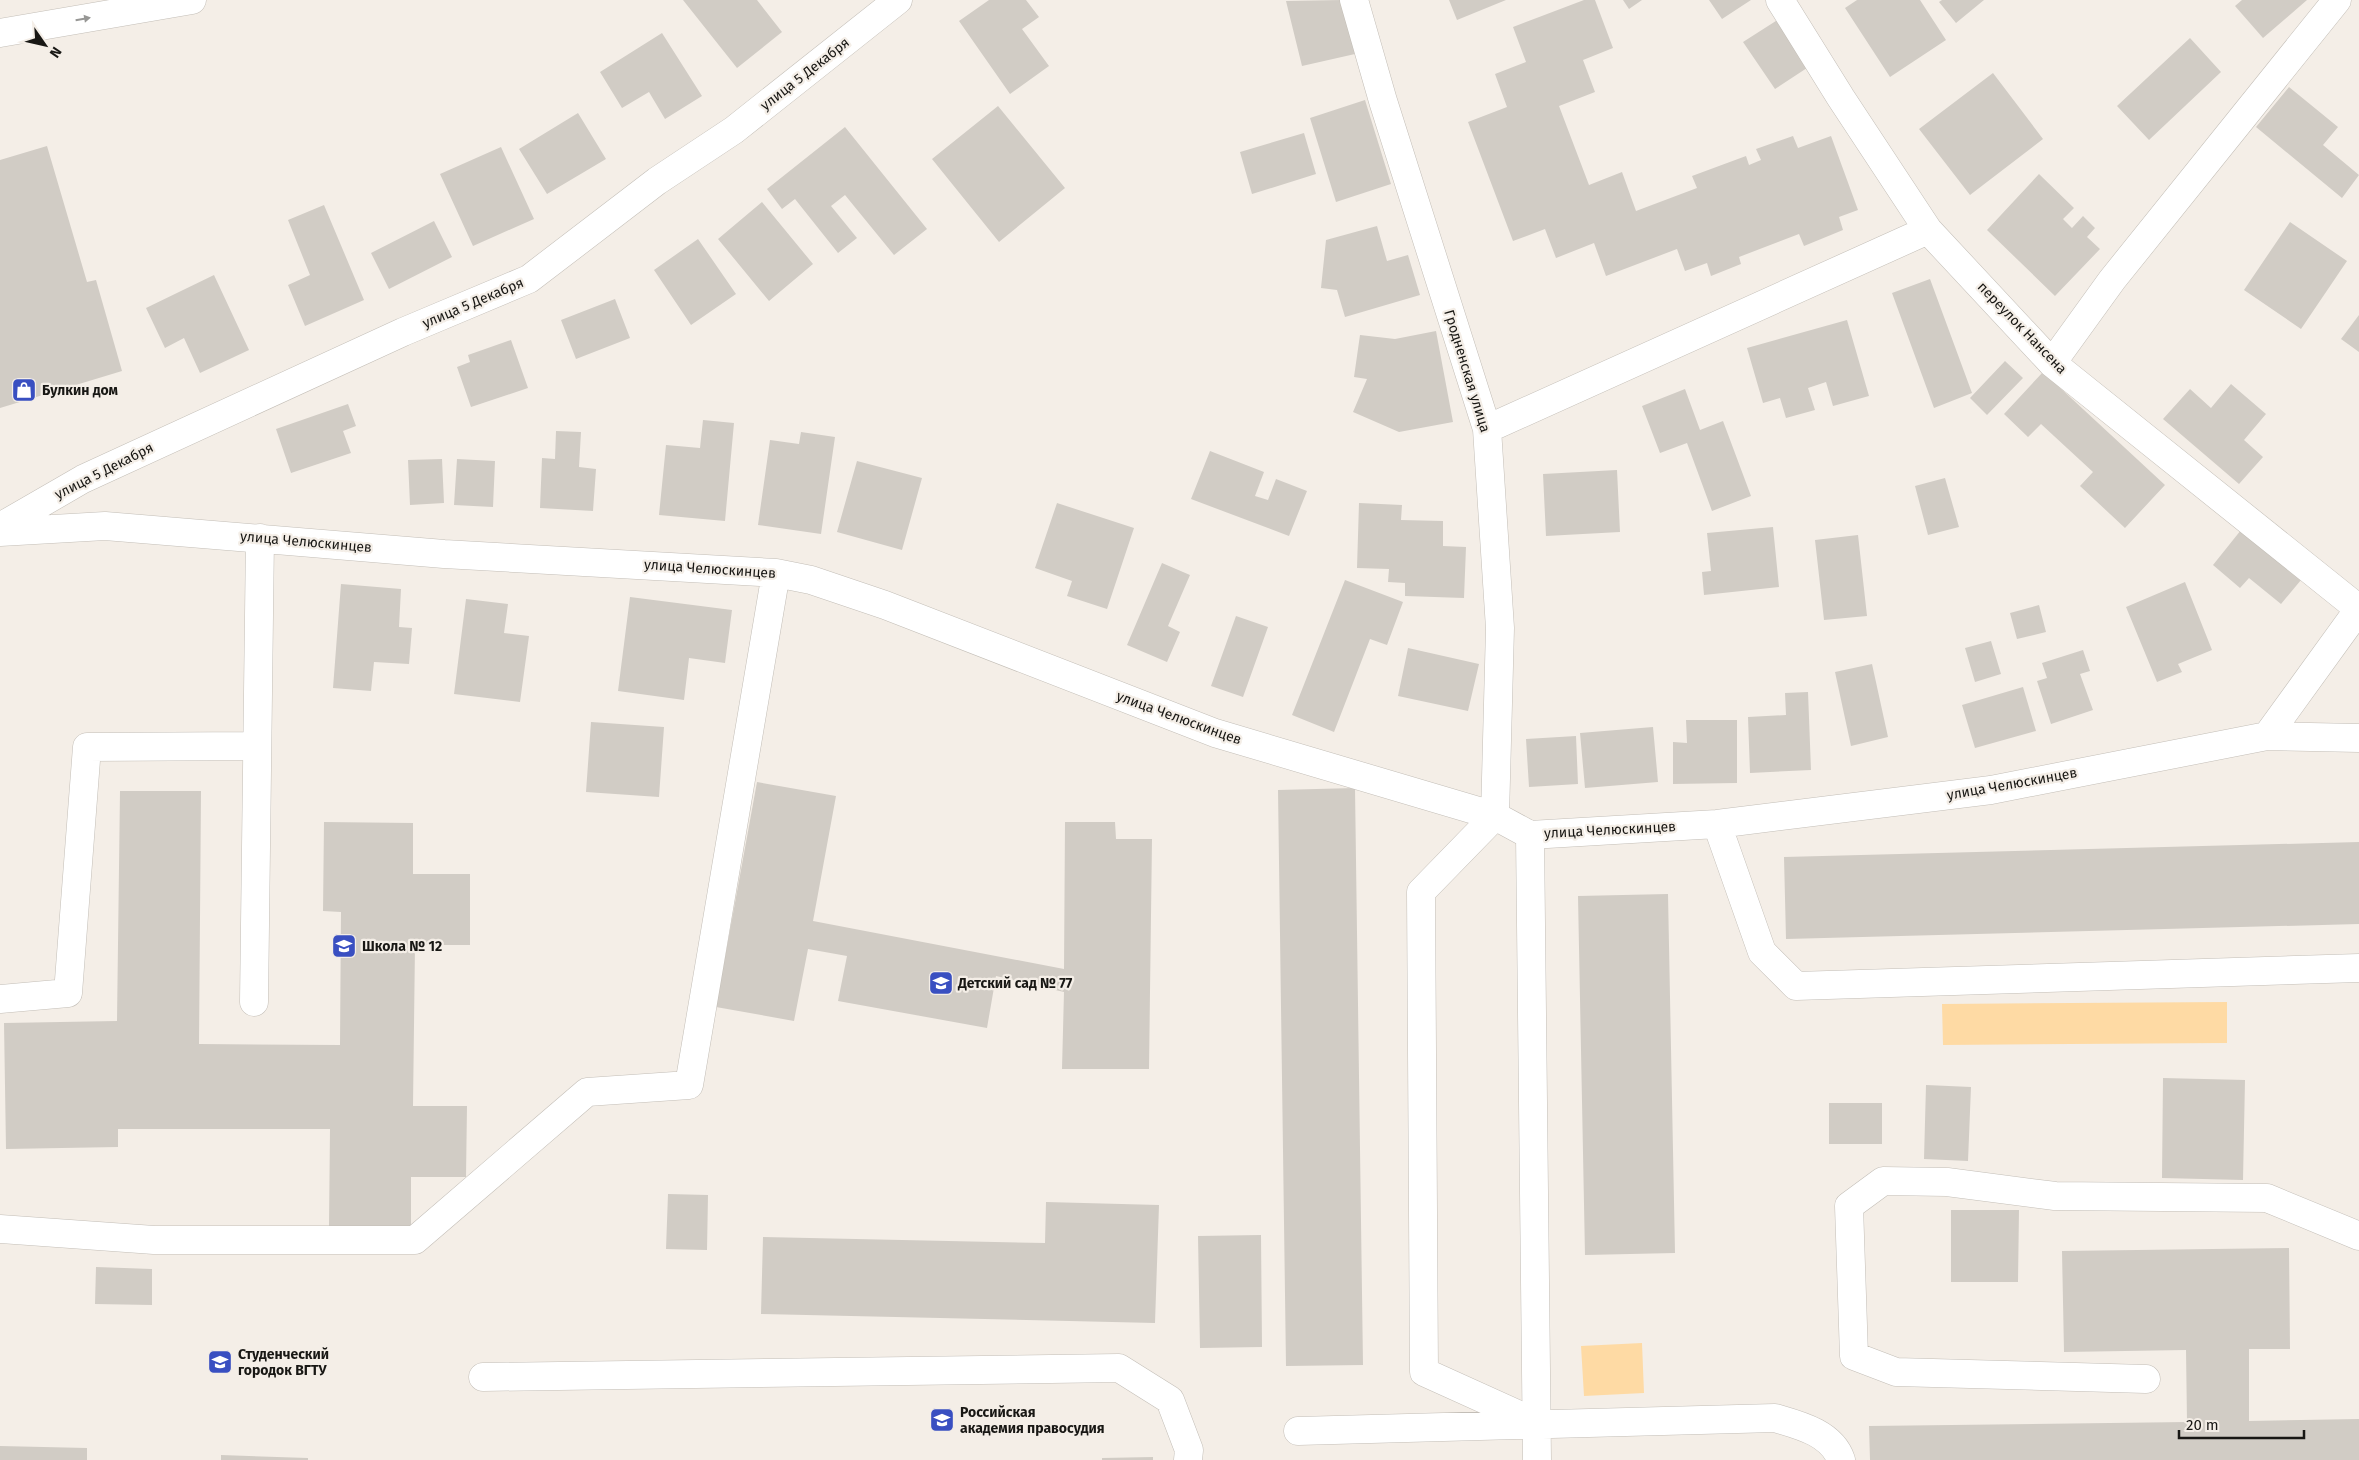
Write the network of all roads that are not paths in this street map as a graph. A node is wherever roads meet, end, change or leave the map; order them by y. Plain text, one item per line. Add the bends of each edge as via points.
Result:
1 (192, 0) edge
2 (898, 0) edge
3 (1354, 0) edge
4 (1780, 0) edge
5 (2337, 0) edge
6 (0, 33) edge
7 (1928, 230) junction
8 (2052, 363) junction
9 (1487, 429) junction
10 (0, 527) edge
11 (0, 532) edge
12 (260, 538) junction
13 (776, 572) junction
14 (2359, 609) edge
15 (2267, 736) junction
16 (2359, 738) edge
17 (256, 746) junction
18 (1495, 816) junction
19 (1717, 824) junction
20 (1530, 834) junction
21 (2359, 968) edge
22 (0, 999) edge
23 (254, 1002) dead end
24 (0, 1229) edge
25 (2359, 1236) edge
26 (483, 1377) dead end
27 (2146, 1379) dead end
28 (1536, 1423) junction
29 (1298, 1431) dead end
30 (1188, 1460) edge
31 (1537, 1460) edge
32 (1841, 1460) edge

6 -> 1 street
2 - 10 street, улица 5 Декабря via 734,130 656,181 529,279 403,332 92,474
3 - 9 street, Гродненская улица
4 - 7 street, переулок Нансена
5 - 8 street via 2112,280
7 - 8 street, переулок Нансена
7 - 9 street
8 - 14 street, переулок Нансена
9 - 18 street, Гродненская улица via 1500,628
11 - 12 street, улица Челюскинцев via 106,526
12 - 13 street, улица Челюскинцев via 444,554
12 - 17 street
13 - 18 street, улица Челюскинцев via 885,604 1215,733
13 - 24 street via 689,1085 587,1092 415,1240 154,1240
14 - 15 street, переулок Нансена
15 - 16 street, улица Челюскинцев
15 - 19 street, улица Челюскинцев via 1991,790
17 - 22 street via 87,747 68,993
17 - 23 street
18 - 20 street, улица Челюскинцев
18 - 28 street via 1420,892 1424,1372
19 - 20 street, улица Челюскинцев
19 - 21 street via 1762,952 1796,986
20 - 28 street
25 - 27 street via 2267,1198 2054,1196 1947,1182 1882,1181 1849,1206 1854,1356 1896,1372
26 - 30 street via 1119,1368 1170,1400 1189,1450
28 - 29 street
28 - 31 street
28 - 32 street via 1775,1418 1812,1429 1838,1453

